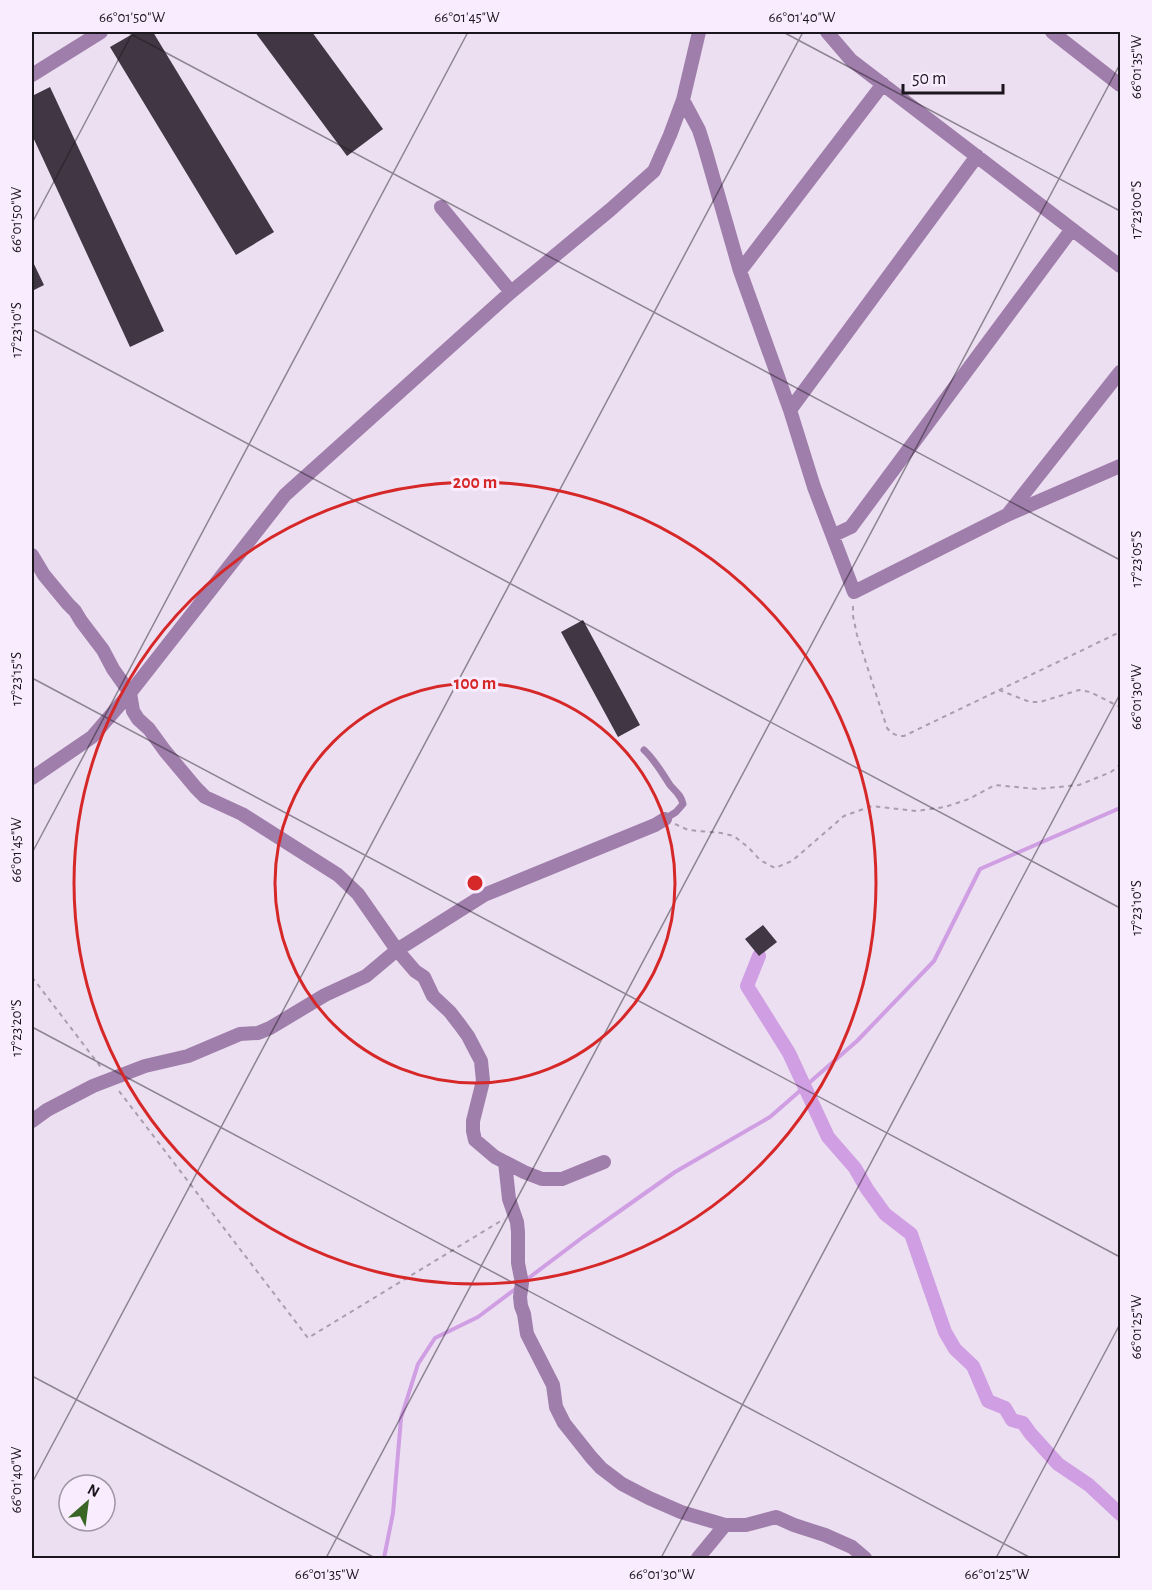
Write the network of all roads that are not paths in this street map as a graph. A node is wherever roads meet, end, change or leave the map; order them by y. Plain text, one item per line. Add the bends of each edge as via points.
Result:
1 (101, 32) edge
2 (699, 32) edge
3 (827, 32) edge
4 (1052, 32) edge
5 (32, 75) edge
6 (883, 84) junction
7 (1120, 85) edge
8 (683, 100) junction
9 (977, 156) junction
10 (441, 207) dead end
11 (1072, 229) junction
12 (1120, 266) edge
13 (740, 271) junction
14 (511, 292) junction
15 (1120, 372) edge
16 (790, 410) junction
17 (1120, 466) edge
18 (1007, 515) junction
19 (834, 536) junction
20 (32, 555) edge
21 (130, 693) junction
22 (644, 750) dead end
23 (32, 778) edge
24 (665, 819) joint
25 (397, 950) junction
26 (32, 1121) edge
27 (505, 1162) junction
28 (604, 1162) dead end
29 (725, 1525) junction
30 (698, 1558) edge
31 (865, 1558) edge

1 - 5 street
2 - 8 street
3 - 6 street via 851,60
4 - 7 street
6 - 9 street
6 - 13 street
8 - 13 street via 699,130
8 - 14 street via 654,171
9 - 11 street
9 - 16 street
10 - 14 street
11 - 12 street
11 - 19 street via 851,527
13 - 16 street
14 - 21 street via 285,495
15 - 18 street
16 - 19 street
17 - 18 street
18 - 19 street via 854,592
20 - 21 street via 75,610
21 - 23 street via 92,737
21 - 25 street via 138,719 205,797 242,814 338,875 358,894
22 - 24 lane via 681,796 683,804
24 - 25 street via 484,895
25 - 26 street via 366,976 270,1028 240,1034 188,1056 110,1079 71,1096
25 - 27 street via 424,977 433,996 468,1036 482,1062 483,1081 473,1121 475,1140
27 - 28 street via 550,1180
27 - 29 street via 517,1222 520,1297 527,1334 553,1385 556,1407 564,1423 601,1468 622,1484 681,1512
29 - 30 street
29 - 31 street via 746,1525 776,1517 852,1547

